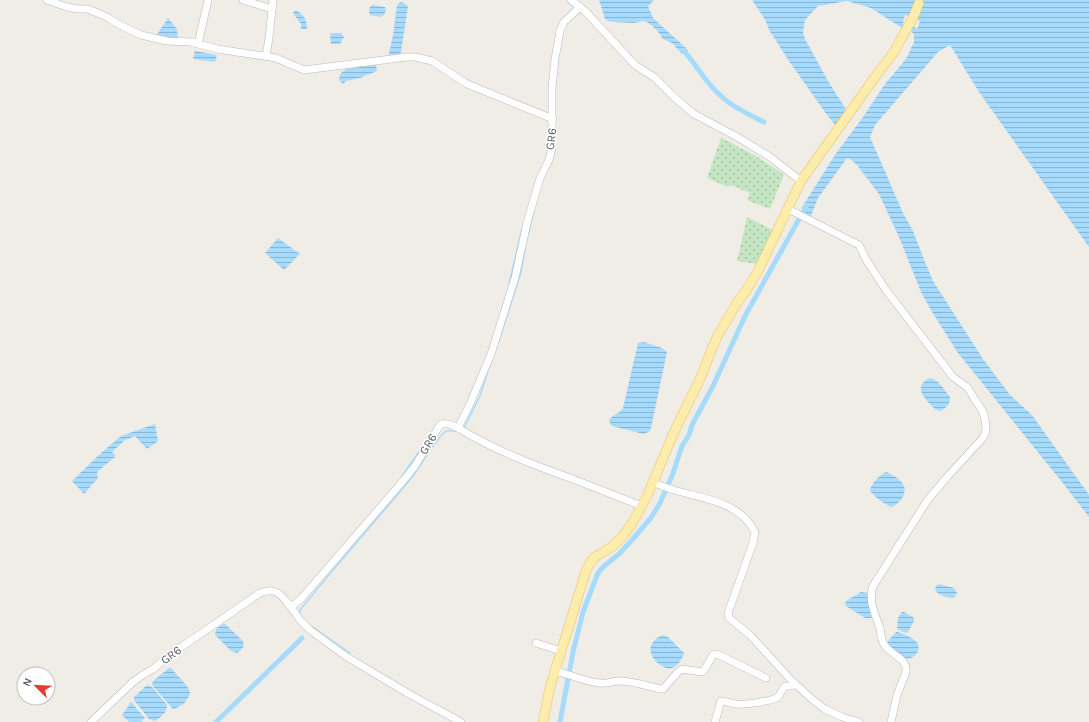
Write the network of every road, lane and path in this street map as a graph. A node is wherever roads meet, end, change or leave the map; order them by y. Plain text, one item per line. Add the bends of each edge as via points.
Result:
1 (47, 0) edge
2 (208, 0) edge
3 (243, 0) edge
4 (273, 0) edge
5 (571, 0) edge
6 (919, 3) dead end
7 (580, 7) junction
8 (272, 9) junction
9 (198, 44) junction
10 (266, 56) junction
11 (553, 119) junction
12 (801, 181) junction
13 (791, 210) junction
14 (458, 428) junction
15 (655, 483) junction
16 (642, 506) junction
17 (291, 607) junction
18 (536, 643) dead end
19 (561, 651) junction
20 (555, 671) junction
21 (766, 678) dead end
22 (794, 683) junction
23 (91, 722) edge
24 (461, 722) edge
25 (543, 722) edge
26 (715, 722) edge
27 (859, 722) edge
28 (891, 722) edge

1 - 9 street via 78,10 88,9 154,38
2 - 9 street
3 - 8 street
4 - 8 street
5 - 7 street
6 - 12 main road via 894,52
7 - 11 street, GR6 via 564,22 560,30 552,88
7 - 12 street via 635,65 654,77 694,114 770,156
8 - 10 street
9 - 10 street
10 - 11 street via 304,70 407,57 423,58 467,84
11 - 14 street, GR6 via 552,148 527,223 513,285 491,354
12 - 13 main road
13 - 15 main road via 758,271 718,335 702,376 675,430
13 - 28 street via 858,245 886,290 953,377 968,388 985,419 986,429 982,440 927,501 872,586 871,602 883,642 906,664 907,669 897,695
14 - 16 street via 494,448 531,464
14 - 17 street, GR6 via 445,423 440,425 403,481 301,599
15 - 16 main road
15 - 22 street via 722,504 746,518 755,532 753,543 728,616 750,635
16 - 19 main road via 623,536 590,563
17 - 23 street, GR6 via 274,591 260,593 133,682
17 - 24 street via 310,630 348,657
18 - 19 street
19 - 20 main road
20 - 21 street via 599,683 628,682 663,689 682,669 702,672 713,655 717,654
20 - 25 main road
22 - 26 street via 792,686 786,685 778,697 770,700 740,705 721,701
22 - 27 street via 825,709

